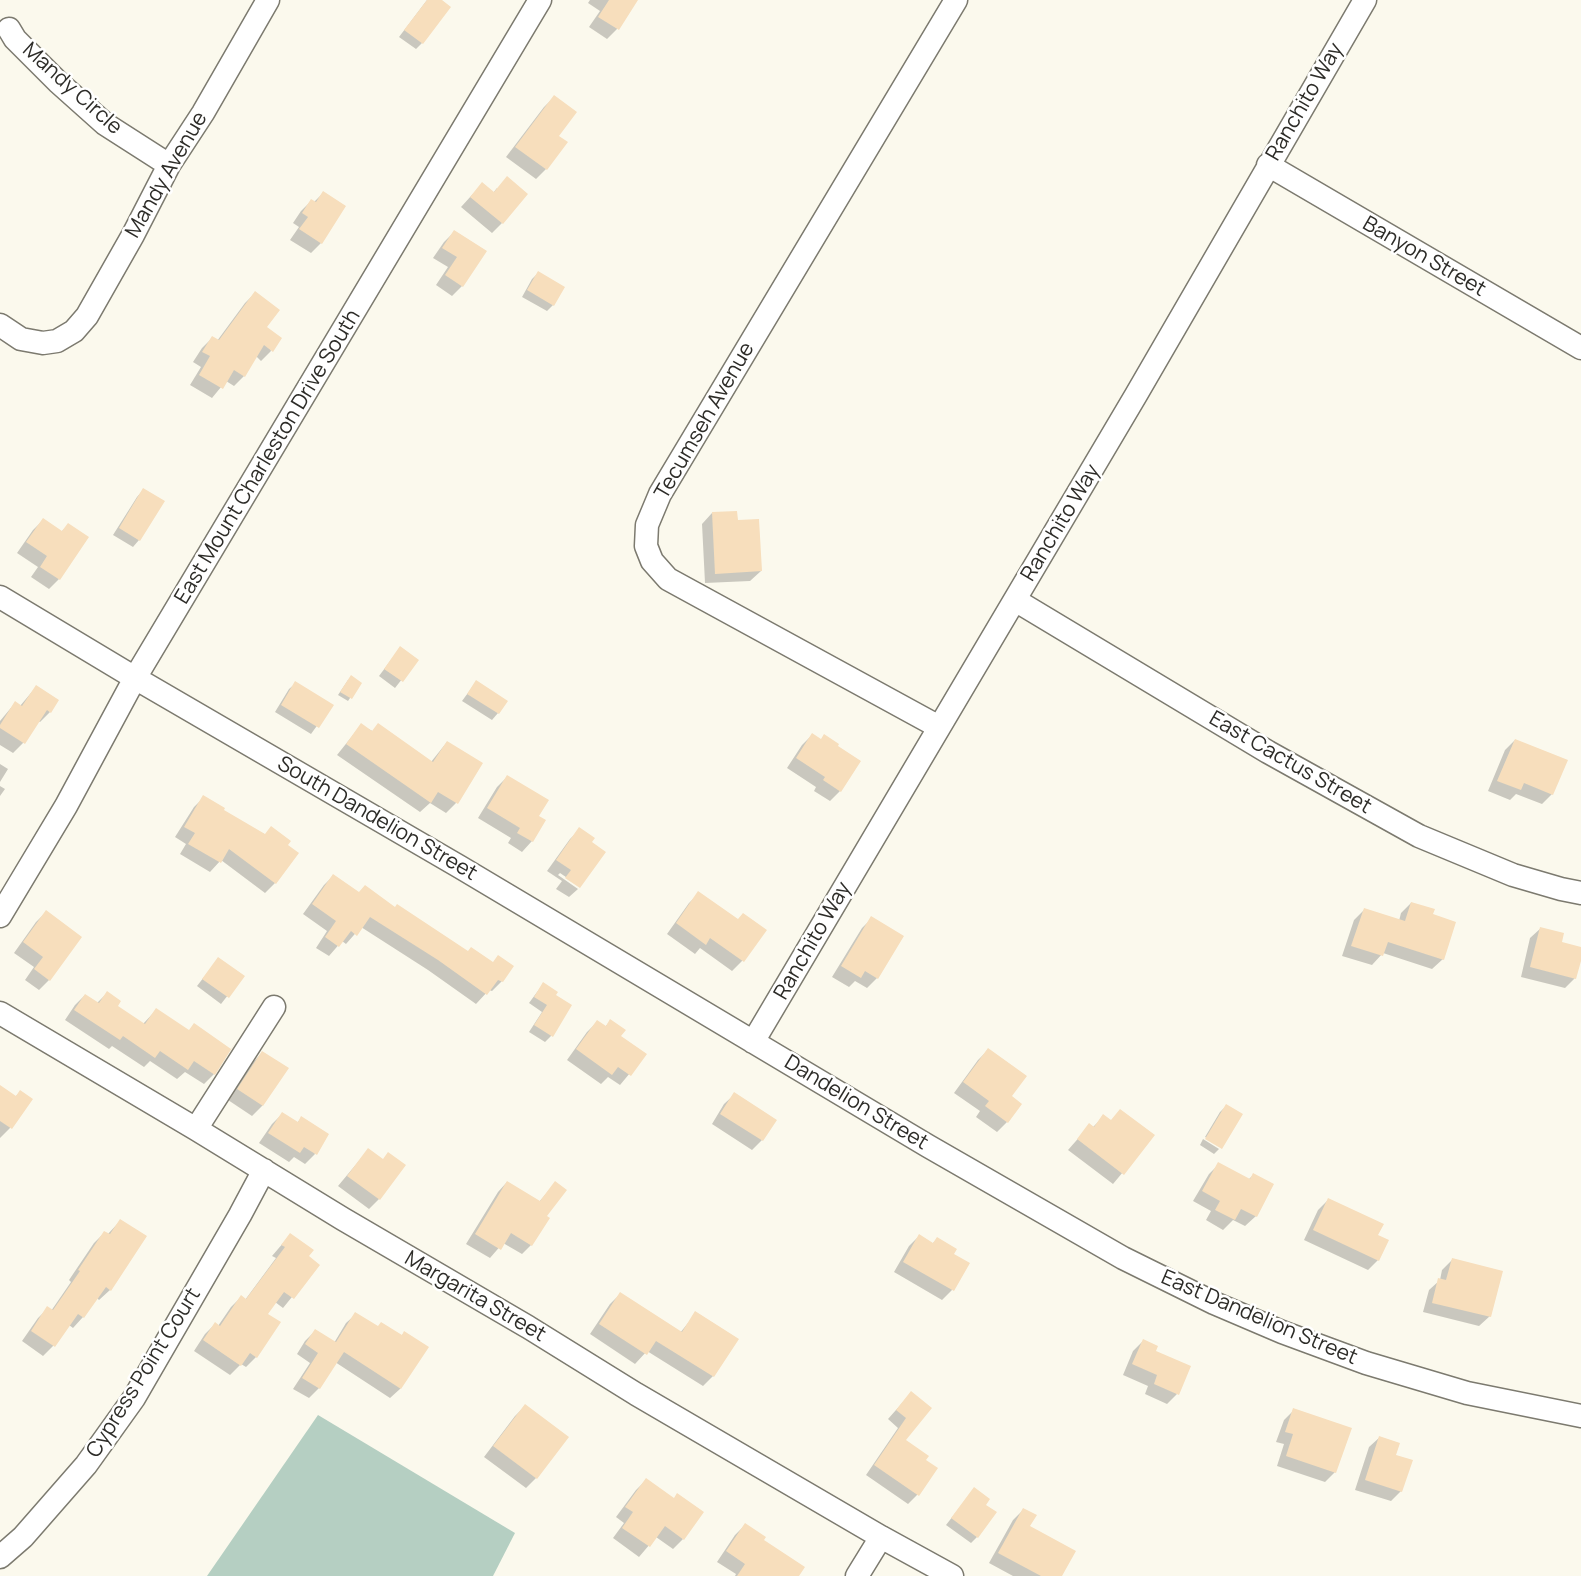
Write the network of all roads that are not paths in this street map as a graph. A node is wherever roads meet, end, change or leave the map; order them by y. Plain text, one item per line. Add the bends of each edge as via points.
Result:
1 (268, 0) edge
2 (540, 0) edge
3 (956, 0) edge
4 (1365, 0) edge
5 (9, 29) dead end
6 (169, 165) junction
7 (1268, 165) junction
8 (0, 325) edge
9 (1581, 348) edge
10 (0, 597) edge
11 (1016, 600) junction
12 (135, 678) junction
13 (939, 727) junction
14 (1581, 893) edge
15 (0, 916) edge
16 (274, 1007) dead end
17 (0, 1013) edge
18 (753, 1042) junction
19 (196, 1129) junction
20 (958, 1164) joint
21 (264, 1170) junction
22 (1581, 1416) edge
23 (881, 1537) junction
24 (0, 1557) edge
25 (857, 1576) edge
26 (952, 1576) edge

1 - 6 street, Mandy Avenue
2 - 12 street, East Mount Charleston Drive South
3 - 13 street, Tecumseh Avenue via 660,494 647,525 646,546 652,561 668,579
4 - 7 street, Ranchito Way
5 - 6 street, Mandy Circle via 58,82 105,124
6 - 8 street, Mandy Avenue via 87,316 74,331 43,344 21,339
7 - 9 street, Banyon Street
7 - 11 street, Ranchito Way
10 - 12 street, South Dandelion Street
11 - 13 street, Ranchito Way
11 - 14 street, East Cactus Street via 1268,752 1419,836 1513,875
12 - 15 street, East Mount Charleston Drive South via 66,806
12 - 18 street, South Dandelion Street
13 - 18 street, Ranchito Way
16 - 19 street
17 - 19 street, Margarita Street
18 - 20 street, Dandelion Street
19 - 21 street, Margarita Street
20 - 22 street, East Dandelion Street via 1123,1258 1282,1332 1366,1363 1467,1393
21 - 23 street, Margarita Street via 636,1395
21 - 24 street, Cypress Point Court via 134,1398 86,1465 23,1537
23 - 25 street
23 - 26 street, Margarita Street

